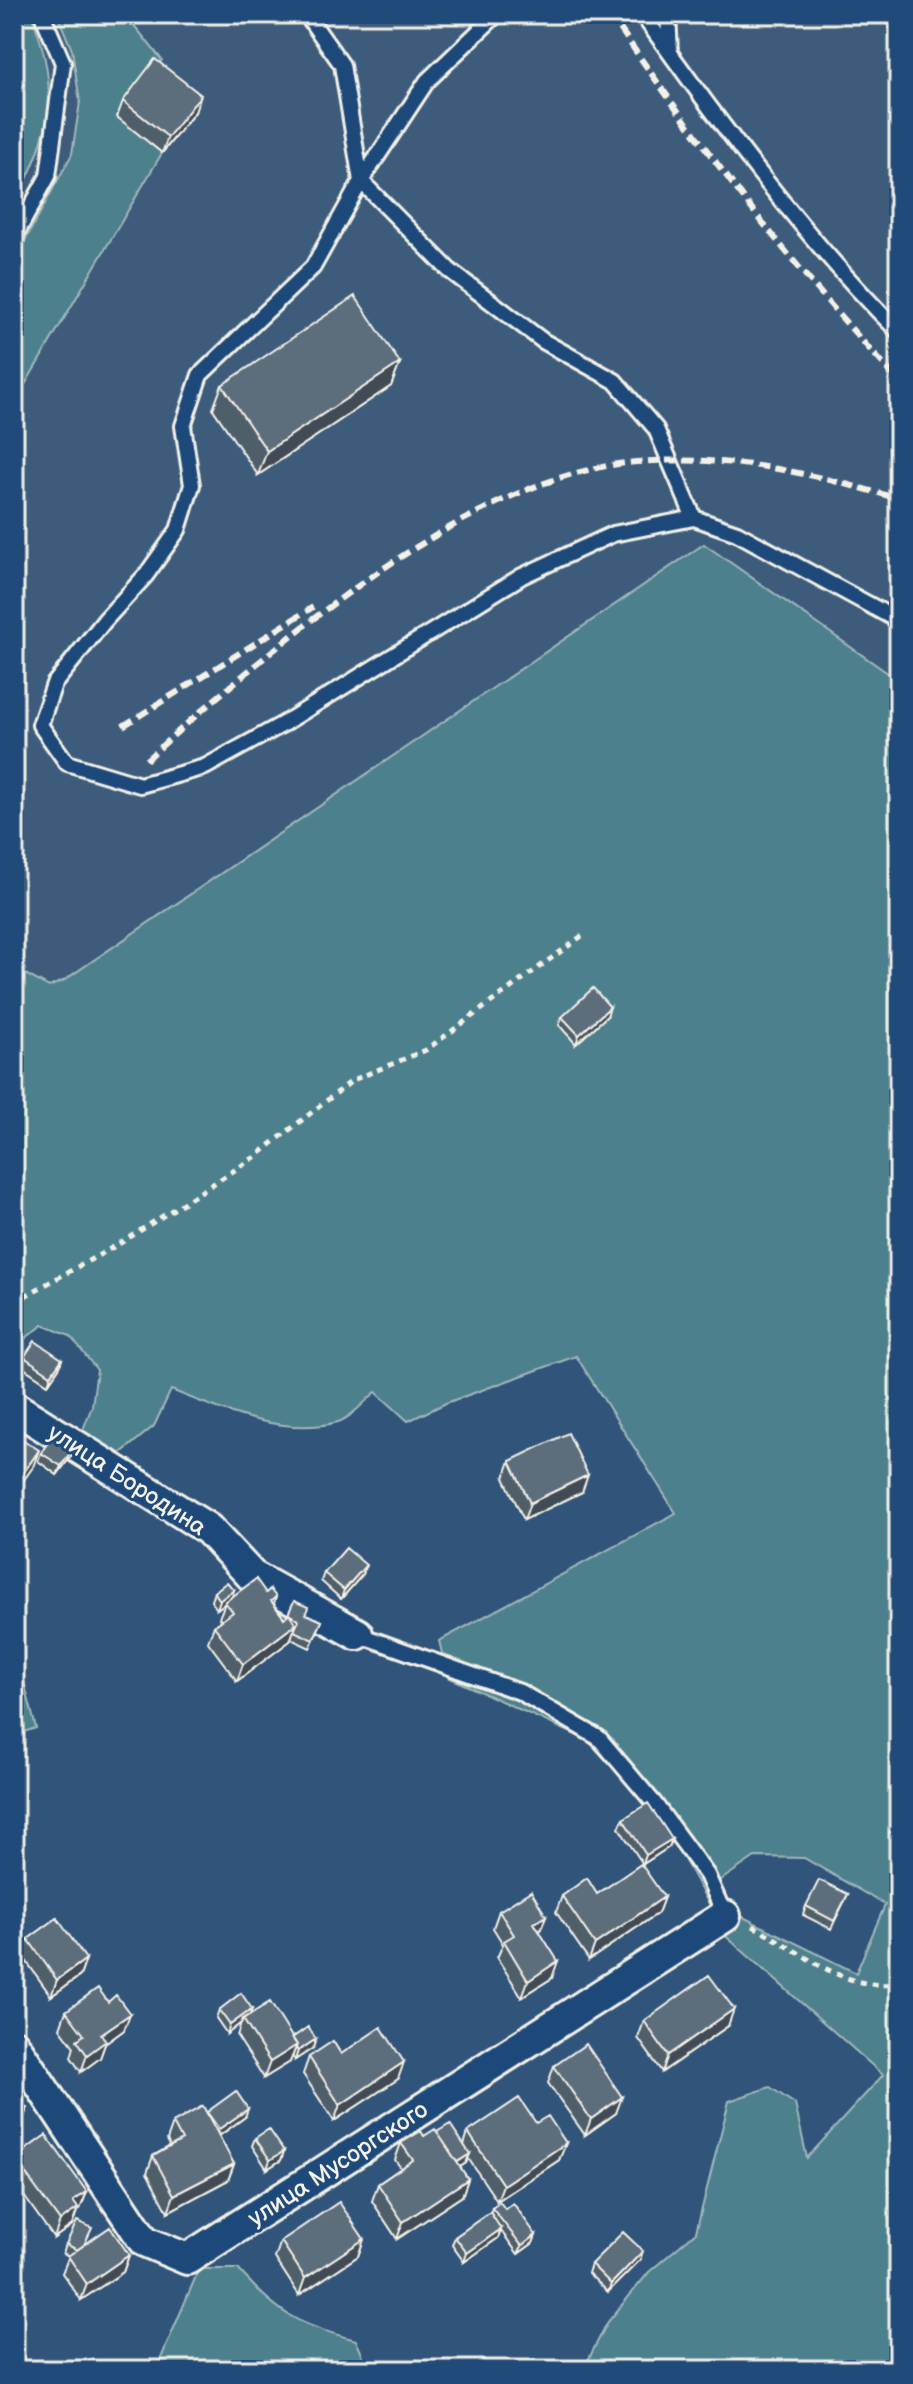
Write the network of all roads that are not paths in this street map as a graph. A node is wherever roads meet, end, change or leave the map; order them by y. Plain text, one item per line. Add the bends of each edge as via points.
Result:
1 (42, 14) edge
2 (306, 14) edge
3 (497, 14) edge
4 (642, 14) edge
5 (668, 14) edge
6 (670, 53) junction
7 (361, 181) junction
8 (14, 238) edge
9 (899, 332) edge
10 (694, 518) junction
11 (899, 621) edge
12 (14, 1407) edge
13 (357, 1634) joint
14 (719, 1920) joint
15 (14, 2045) edge

1 - 8 lane via 63,63 48,176
2 - 7 lane via 342,65
3 - 7 lane via 427,81
4 - 6 lane
5 - 6 lane
6 - 9 lane via 861,294
7 - 10 lane via 449,270 543,341 615,381 656,429
7 - 10 lane via 313,267 200,375 183,426 192,485 178,530 54,684 40,725 67,763 140,785 205,767 522,576 613,534
10 - 11 lane via 737,533
12 - 13 street, улица Бородина via 208,1529 252,1576
13 - 14 lane via 520,1692 599,1738 707,1875
14 - 15 street, улица Мусоргского via 187,2259 144,2241

